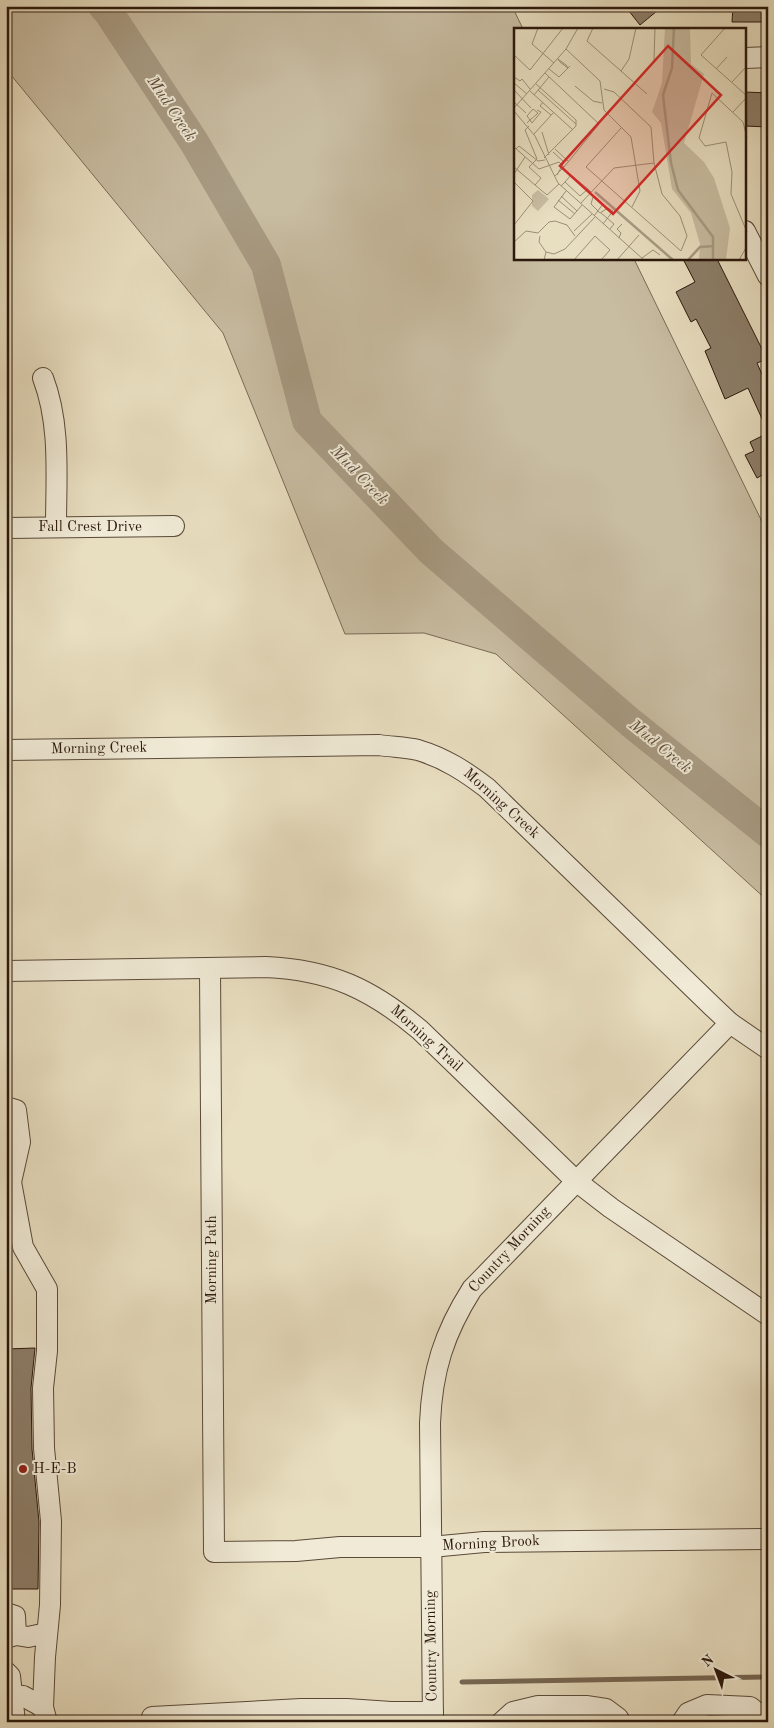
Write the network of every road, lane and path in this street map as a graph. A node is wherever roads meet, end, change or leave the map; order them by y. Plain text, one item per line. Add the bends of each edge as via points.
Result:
1 (768, 57) edge
2 (746, 58) edge
3 (746, 233) edge
4 (768, 276) edge
5 (43, 378) dead end
6 (174, 526) dead end
7 (56, 527) junction
8 (6, 528) edge
9 (6, 750) edge
10 (210, 969) junction
11 (6, 971) edge
12 (730, 1023) junction
13 (768, 1049) edge
14 (6, 1107) edge
15 (576, 1181) junction
16 (768, 1315) edge
17 (768, 1539) edge
18 (430, 1547) junction
19 (214, 1552) joint
20 (6, 1613) edge
21 (47, 1633) junction
22 (11, 1637) edge
23 (6, 1672) edge
24 (9, 1696) edge
25 (45, 1714) edge
26 (390, 1717) edge
27 (433, 1717) edge
28 (152, 1719) edge
29 (14, 1722) edge
30 (502, 1722) edge
31 (620, 1722) edge
32 (682, 1722) edge
33 (768, 1722) edge

1 - 2 street
3 - 4 street
5 - 7 street via 55,428
6 - 7 street, Fall Crest Drive
7 - 8 street, Fall Crest Drive
9 - 12 street, Morning Creek via 379,745 417,750 447,761 487,788
10 - 11 street, Morning Trail
10 - 15 street, Morning Trail via 266,967 307,971 345,982 374,996 420,1030
10 - 19 street, Morning Path
12 - 13 street, Morning Creek
12 - 15 street, Country Morning
14 - 21 street via 16,1110 20,1142 11,1182 23,1247 47,1289 44,1388 44,1448 50,1521
15 - 16 street, Morning Trail
15 - 18 street, Country Morning via 472,1289 449,1330 440,1354 431,1399
17 - 18 street, Morning Brook via 484,1542
18 - 19 street, Morning Brook
18 - 27 street, Country Morning
20 - 22 street via 15,1616
21 - 22 street
21 - 25 street
23 - 24 street via 10,1676
24 - 25 street via 23,1696
24 - 29 street
26 - 27 street
26 - 28 street via 348,1709 301,1709
30 - 31 street via 513,1712 538,1706 606,1709
32 - 33 street via 688,1713 707,1705 750,1708

